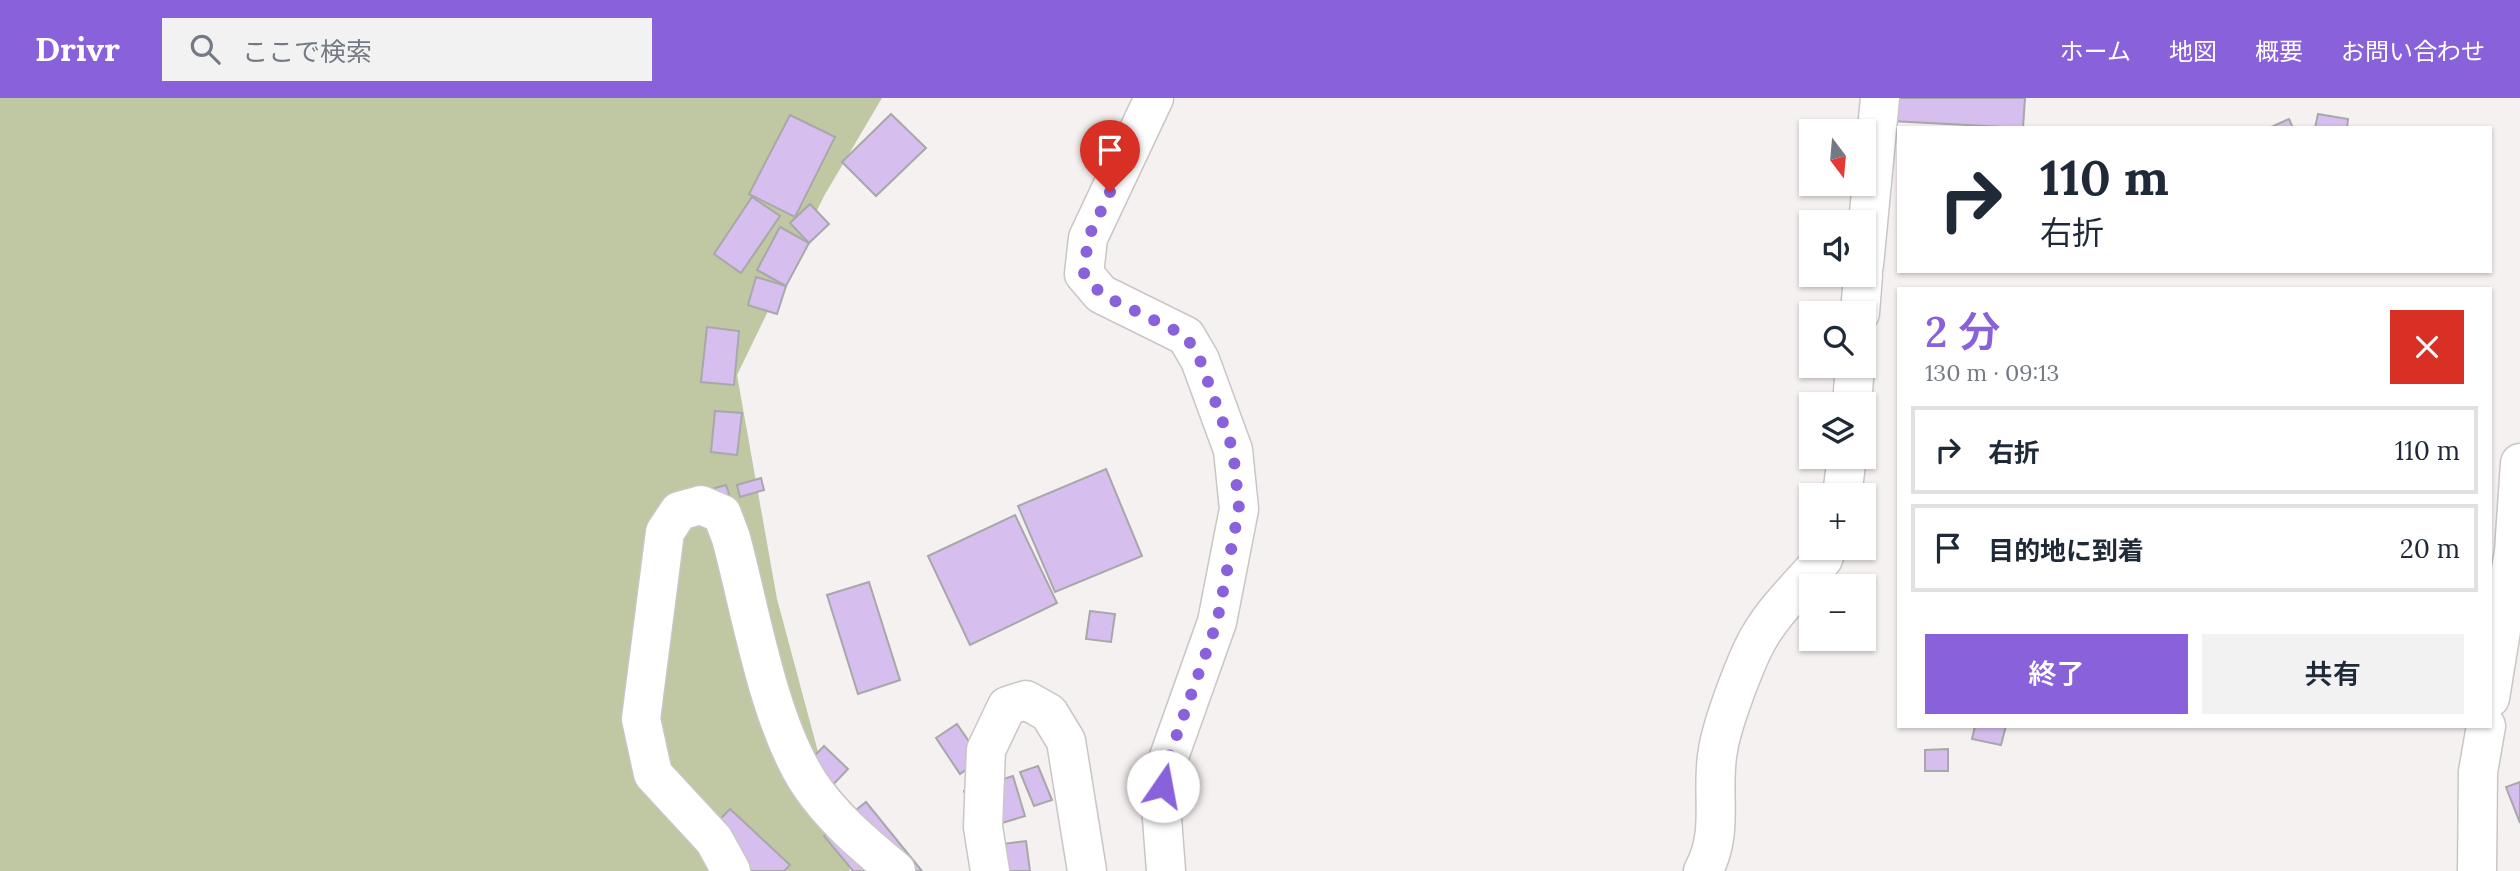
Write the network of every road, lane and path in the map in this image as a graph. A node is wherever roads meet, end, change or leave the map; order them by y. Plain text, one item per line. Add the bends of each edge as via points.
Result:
1 (1154, 98) edge
2 (1880, 98) edge
3 (1869, 210) edge
4 (2520, 463) edge
5 (1821, 560) edge
6 (2492, 686) edge
7 (2486, 728) edge
8 (731, 871) edge
9 (896, 871) edge
10 (990, 871) edge
11 (1087, 871) edge
12 (1166, 871) edge
13 (1703, 871) edge
14 (2477, 871) edge

1 - 12 street via 1088,238 1084,274 1101,294 1186,336 1200,360 1233,450 1239,509 1217,622 1165,768 1161,805
2 - 3 street
4 - 6 street via 2514,551
5 - 13 street via 1760,634 1726,720 1717,751 1718,814 1710,859
7 - 14 street via 2478,772
8 - 9 street via 714,840 653,774 640,719 666,532 679,511 701,505 722,514 732,538 783,734 809,783 839,822
10 - 11 street via 983,827 986,750 1007,706 1026,700 1049,713 1066,741

